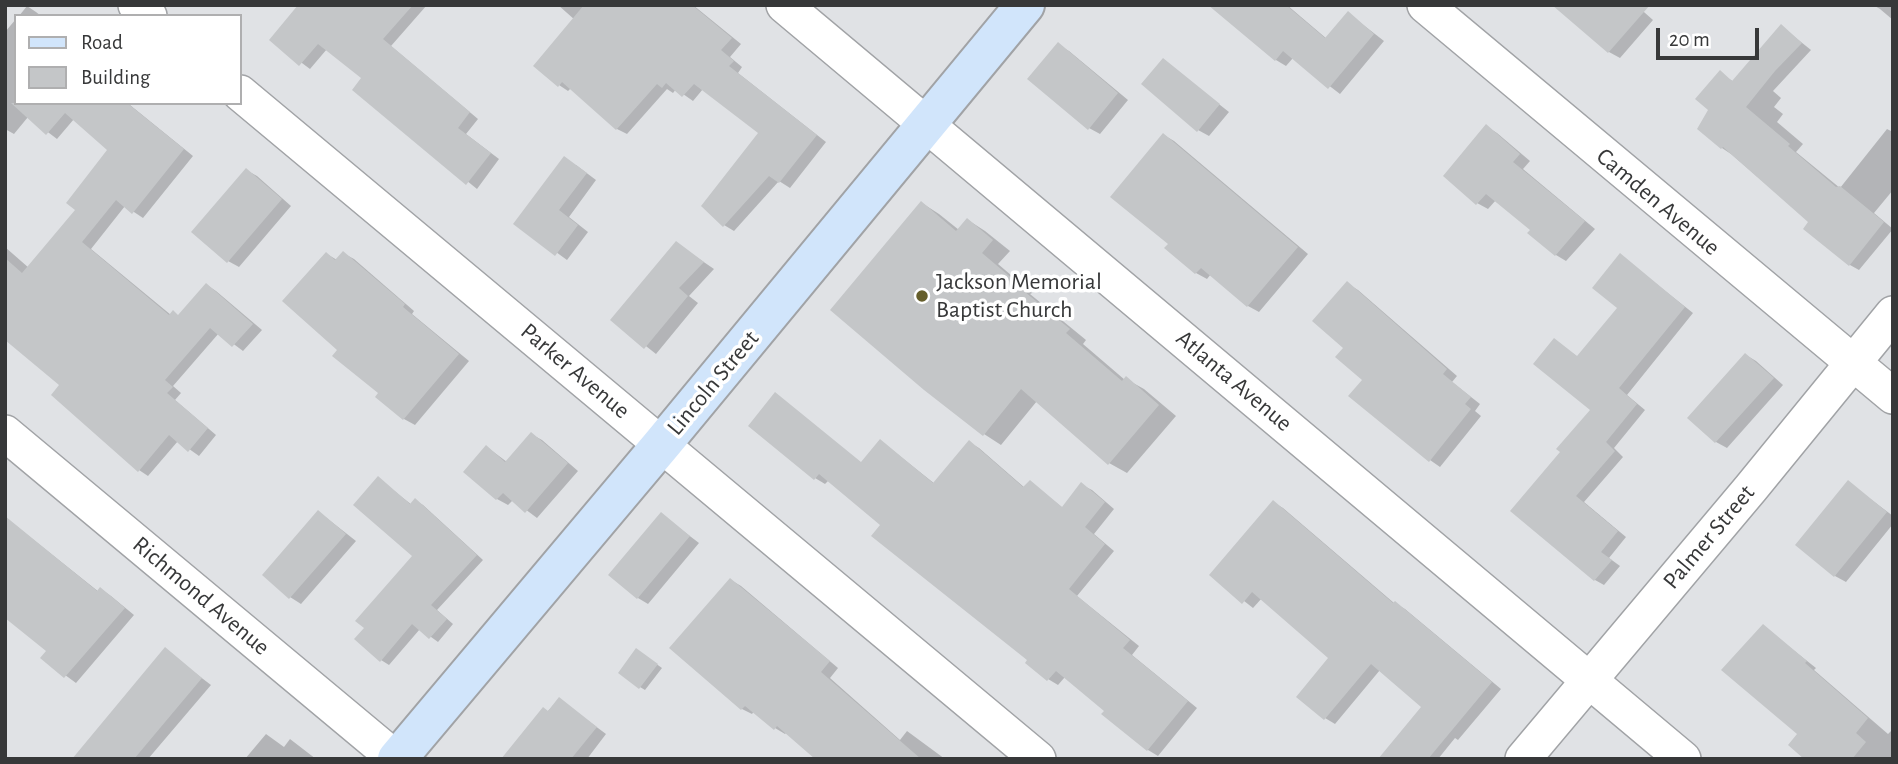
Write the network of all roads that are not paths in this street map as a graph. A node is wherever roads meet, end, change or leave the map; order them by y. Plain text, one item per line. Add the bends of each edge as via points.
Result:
1 (784, 5) edge
2 (1026, 5) edge
3 (1425, 5) edge
4 (242, 95) edge
5 (926, 125) junction
6 (1893, 314) edge
7 (1852, 363) junction
8 (1893, 397) edge
9 (5, 433) edge
10 (662, 444) junction
11 (1589, 680) junction
12 (397, 759) edge
13 (1038, 759) edge
14 (1523, 759) edge
15 (1683, 759) edge

1 - 5 street, Atlanta Avenue
2 - 5 street, Lincoln Street
3 - 7 street, Camden Avenue
4 - 10 street, Parker Avenue
5 - 10 street, Lincoln Street
5 - 11 street, Atlanta Avenue
6 - 7 street, Palmer Street
7 - 8 street, Camden Avenue
7 - 11 street, Palmer Street
9 - 12 street, Richmond Avenue
10 - 12 street, Lincoln Street
10 - 13 street, Parker Avenue
11 - 14 street, Palmer Street
11 - 15 street, Atlanta Avenue

